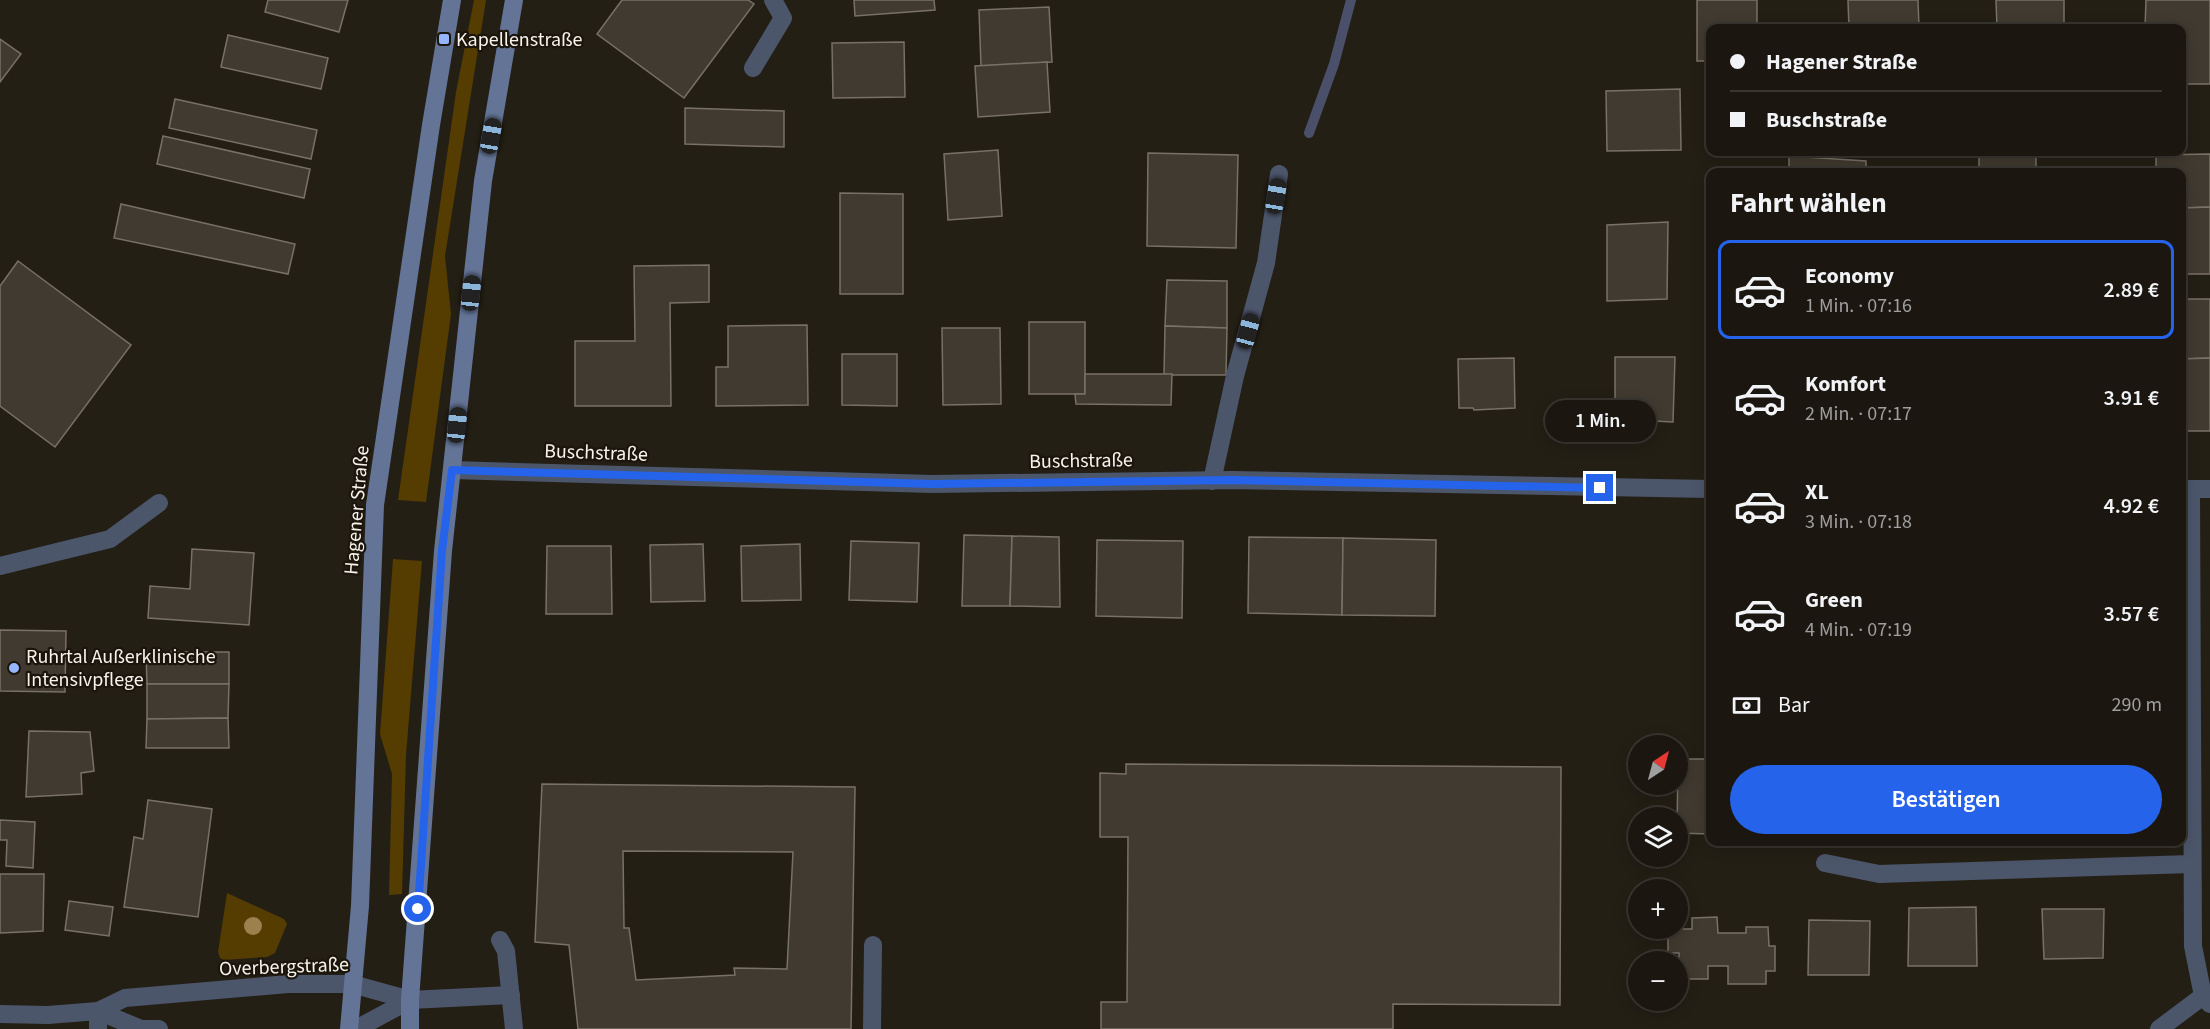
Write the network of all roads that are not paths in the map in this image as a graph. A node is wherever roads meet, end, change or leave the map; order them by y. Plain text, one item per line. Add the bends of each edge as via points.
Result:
1 (453, 0) edge
2 (514, 0) edge
3 (774, 0) edge
4 (753, 68) dead end
5 (1279, 174) dead end
6 (452, 470) junction
7 (1212, 481) junction
8 (1706, 489) edge
9 (2186, 489) edge
10 (2210, 489) edge
11 (159, 503) dead end
12 (0, 566) edge
13 (1825, 863) dead end
14 (2191, 864) junction
15 (500, 940) dead end
16 (873, 945) dead end
17 (352, 984) junction
18 (511, 995) junction
19 (410, 1000) junction
20 (2206, 1000) edge
21 (0, 1014) edge
22 (98, 1020) edge
23 (159, 1029) edge
24 (349, 1029) edge
25 (356, 1029) edge
26 (410, 1029) edge
27 (514, 1029) edge
28 (872, 1029) edge
29 (2159, 1029) edge

1 - 17 main road, Hagener Straße via 430,125 375,505 360,906
2 - 6 main road via 483,181
3 - 4 street via 783,18
5 - 7 street via 1266,263
6 - 7 street, Buschstraße via 932,484
6 - 19 main road via 442,551
7 - 8 street, Buschstraße
9 - 10 street
9 - 14 street
11 - 12 street via 110,539
13 - 14 street via 1879,874
14 - 20 street via 2193,946
15 - 18 street via 506,951
16 - 28 street
17 - 19 street, Overbergstraße
17 - 22 street, Overbergstraße via 288,984 125,998
17 - 24 main road, Hagener Straße
18 - 19 street
18 - 27 street
19 - 25 street
19 - 26 main road
20 - 29 street
21 - 22 street, Overbergstraße
22 - 23 street, Overbergstraße

